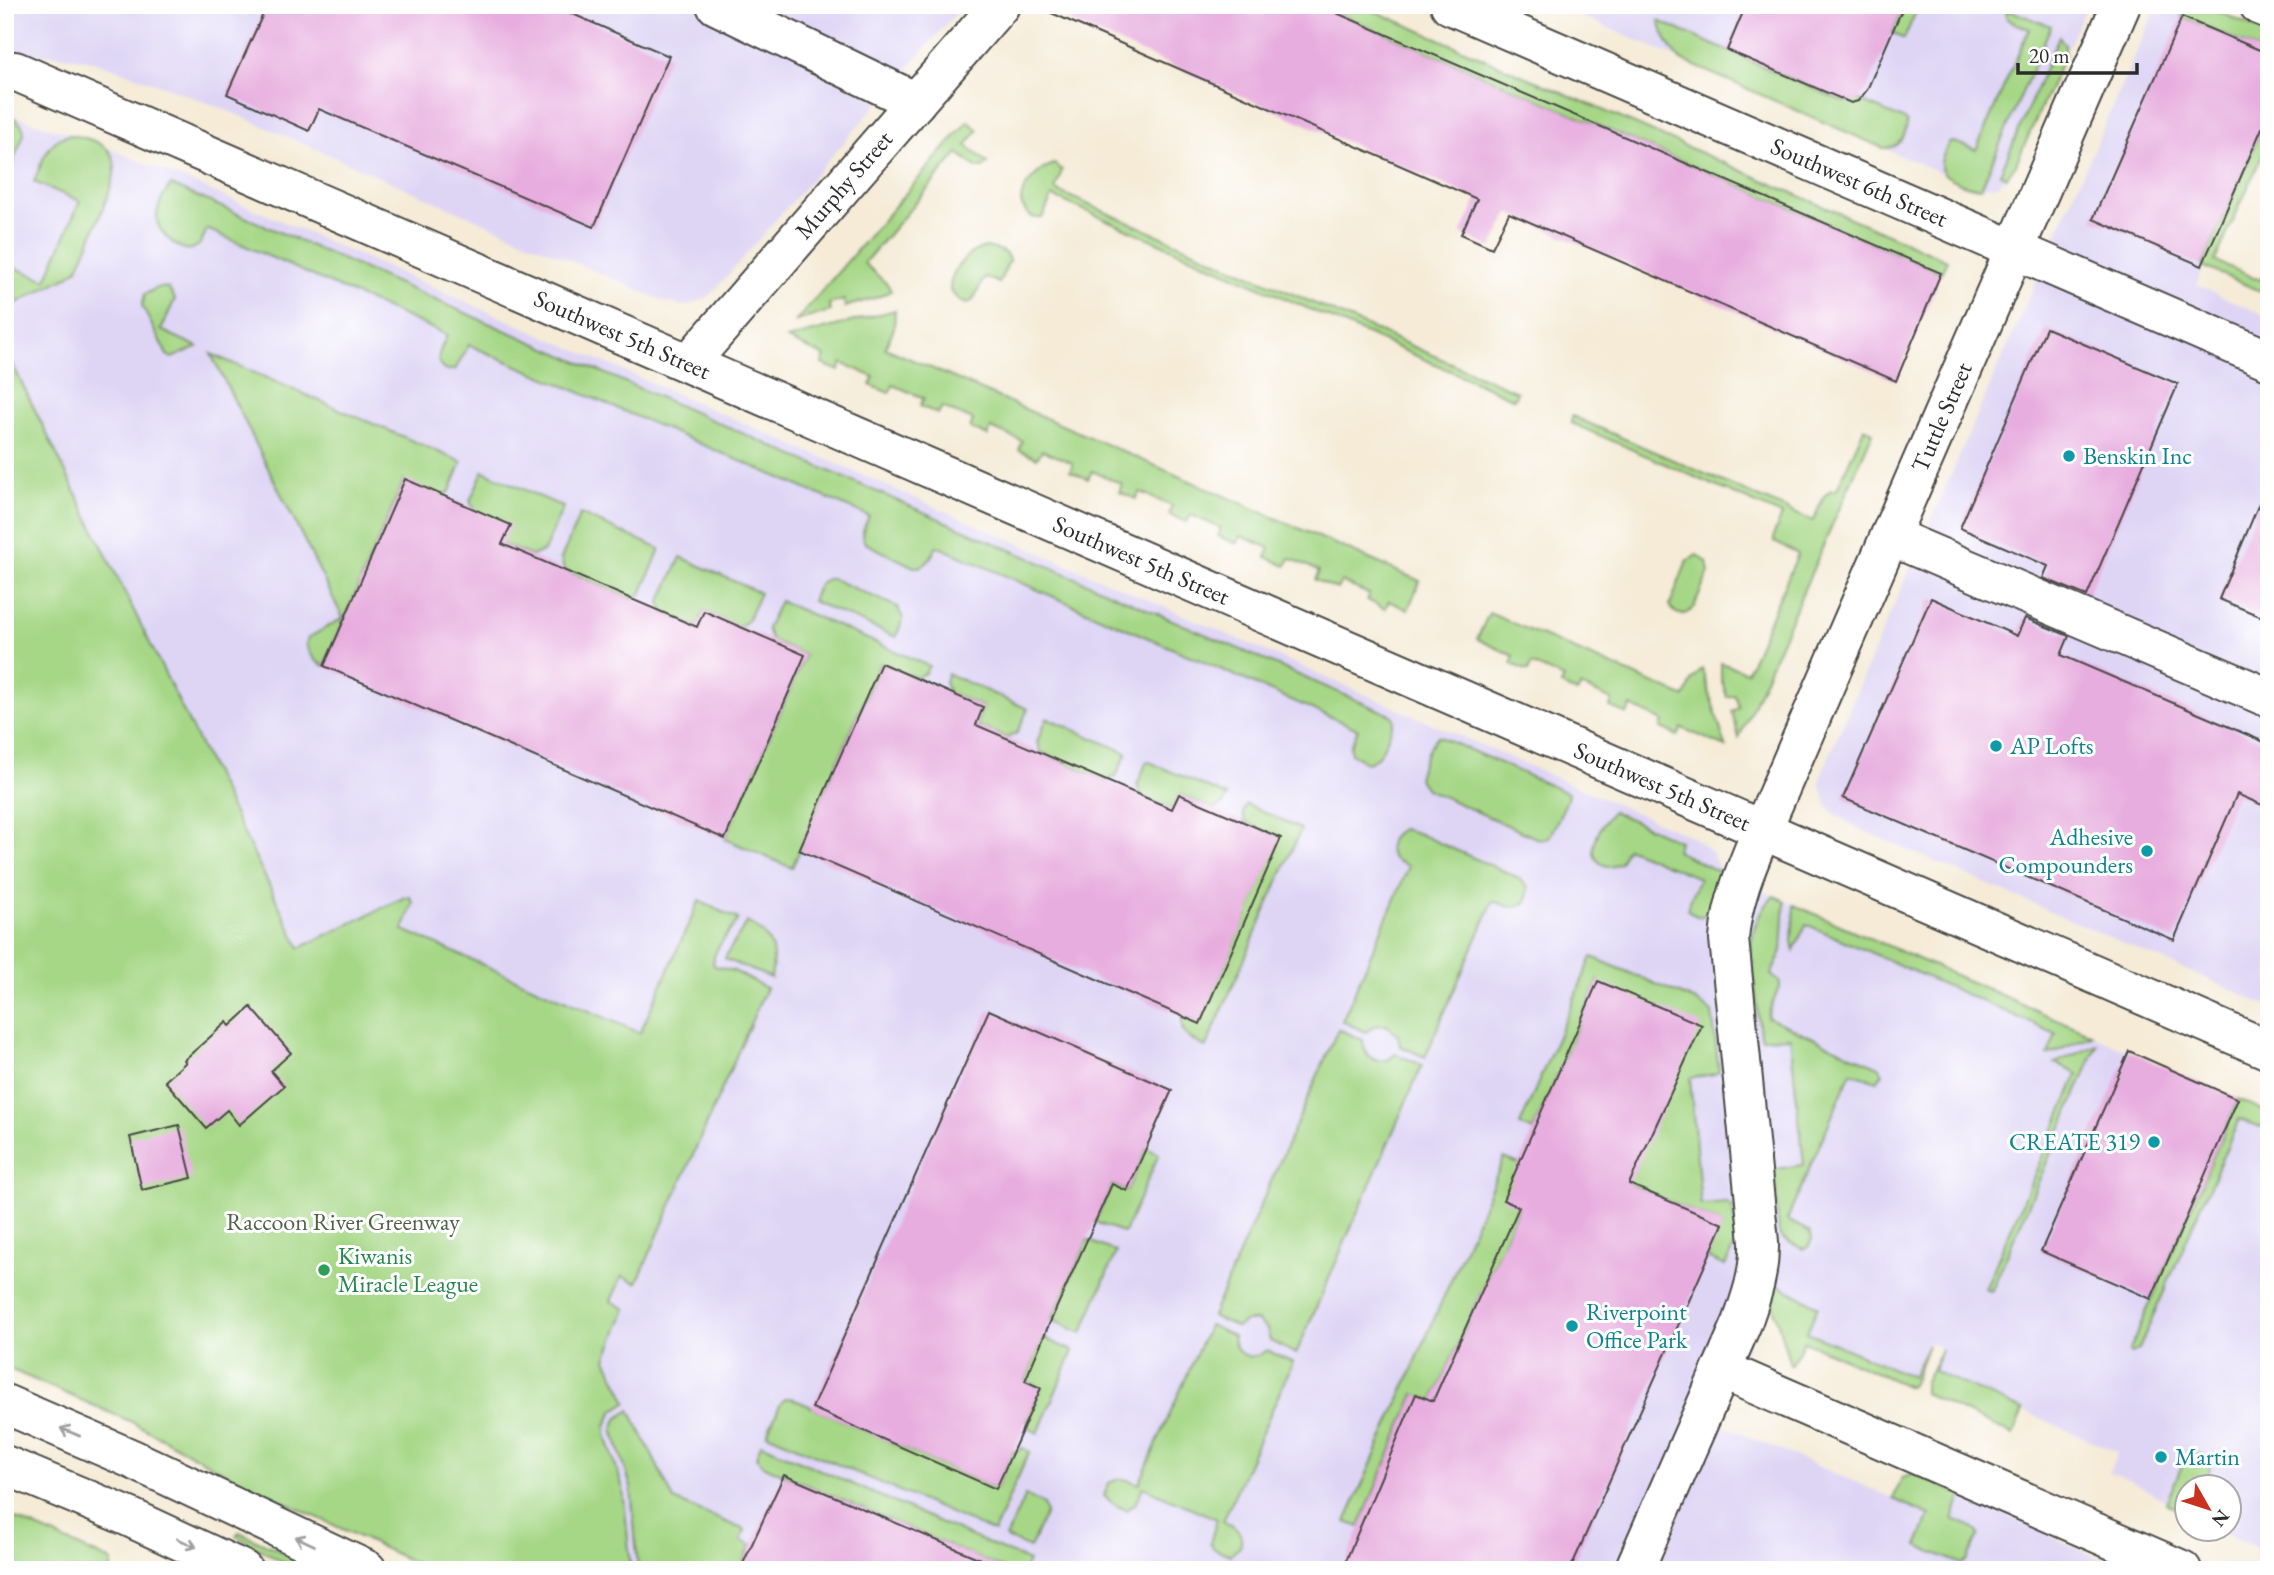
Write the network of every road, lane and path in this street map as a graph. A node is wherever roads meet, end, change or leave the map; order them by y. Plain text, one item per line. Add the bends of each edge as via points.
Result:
1 (716, 5) edge
2 (1000, 5) edge
3 (1450, 5) edge
4 (2121, 5) edge
5 (2259, 5) edge
6 (2269, 9) edge
7 (15, 71) dead end
8 (916, 102) junction
9 (2014, 250) junction
10 (2269, 360) edge
11 (689, 363) junction
12 (1890, 536) junction
13 (2269, 698) edge
14 (1762, 830) junction
15 (2269, 1050) edge
16 (1722, 1370) junction
17 (5, 1404) edge
18 (5, 1465) edge
19 (243, 1570) edge
20 (367, 1570) edge
21 (1634, 1570) edge
22 (2182, 1570) edge

1 - 8 street
2 - 8 street, Murphy Street
3 - 9 street, Southwest 6th Street
4 - 9 street, Tuttle Street
5 - 6 street
7 - 11 street, Southwest 5th Street
8 - 11 street, Murphy Street
9 - 10 street, Southwest 6th Street
9 - 12 street, Tuttle Street
11 - 14 street, Southwest 5th Street
12 - 13 street
12 - 14 street, Tuttle Street
14 - 15 street, Southwest 5th Street
14 - 16 street, Tuttle Street via 1736,894 1729,939 1759,1266 1755,1290
16 - 21 street, Tuttle Street
16 - 22 street
20 -> 17 street
18 -> 19 street

